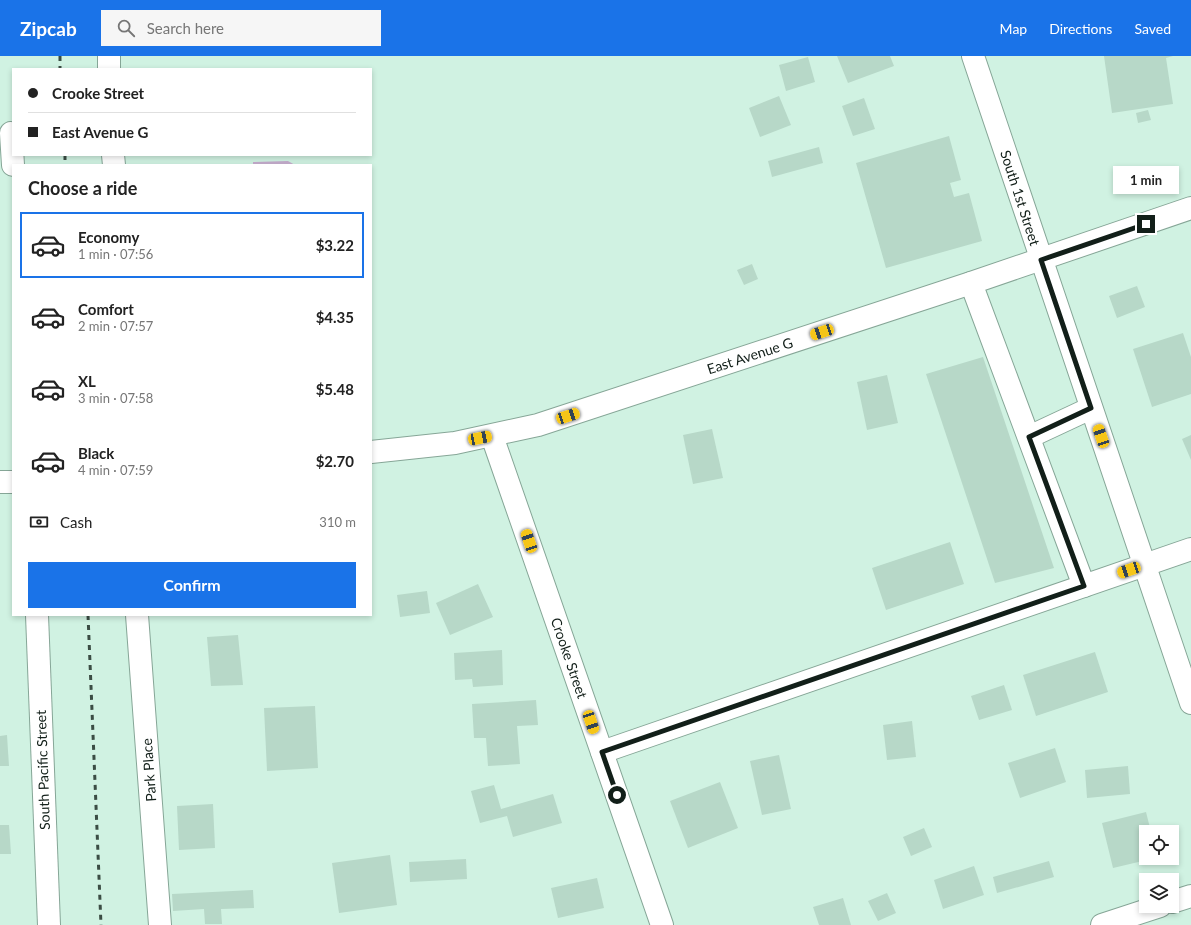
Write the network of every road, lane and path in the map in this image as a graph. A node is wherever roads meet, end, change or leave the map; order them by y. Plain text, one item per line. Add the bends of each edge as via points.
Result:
1 (108, 56) edge
2 (973, 56) edge
3 (109, 68) edge
4 (1191, 208) edge
5 (1041, 260) junction
6 (971, 283) junction
7 (1091, 408) junction
8 (492, 436) junction
9 (1029, 437) junction
10 (372, 452) edge
11 (0, 482) edge
12 (12, 482) edge
13 (1191, 549) edge
14 (1144, 565) junction
15 (1084, 586) junction
16 (37, 616) edge
17 (137, 616) edge
18 (1191, 703) edge
19 (602, 752) junction
20 (1191, 896) edge
21 (1179, 900) edge
22 (1139, 913) edge
23 (48, 925) edge
24 (160, 925) edge
25 (662, 925) edge
26 (1102, 925) edge

1 - 3 street
2 - 5 street, South 1st Street
4 - 5 street, East Avenue G
5 - 6 street, East Avenue G
5 - 7 street, South 1st Street
6 - 8 street, East Avenue G via 538,425
6 - 9 street
7 - 9 street
7 - 14 street, South 1st Street
8 - 10 street, East Avenue G via 455,443
8 - 19 street, Crooke Street
9 - 15 street
11 - 12 street
13 - 14 street
14 - 15 street
14 - 18 street, South 1st Street
15 - 19 street
16 - 23 street, South Pacific Street
17 - 24 street, Park Place
19 - 25 street, Crooke Street
20 - 21 street
22 - 26 street

